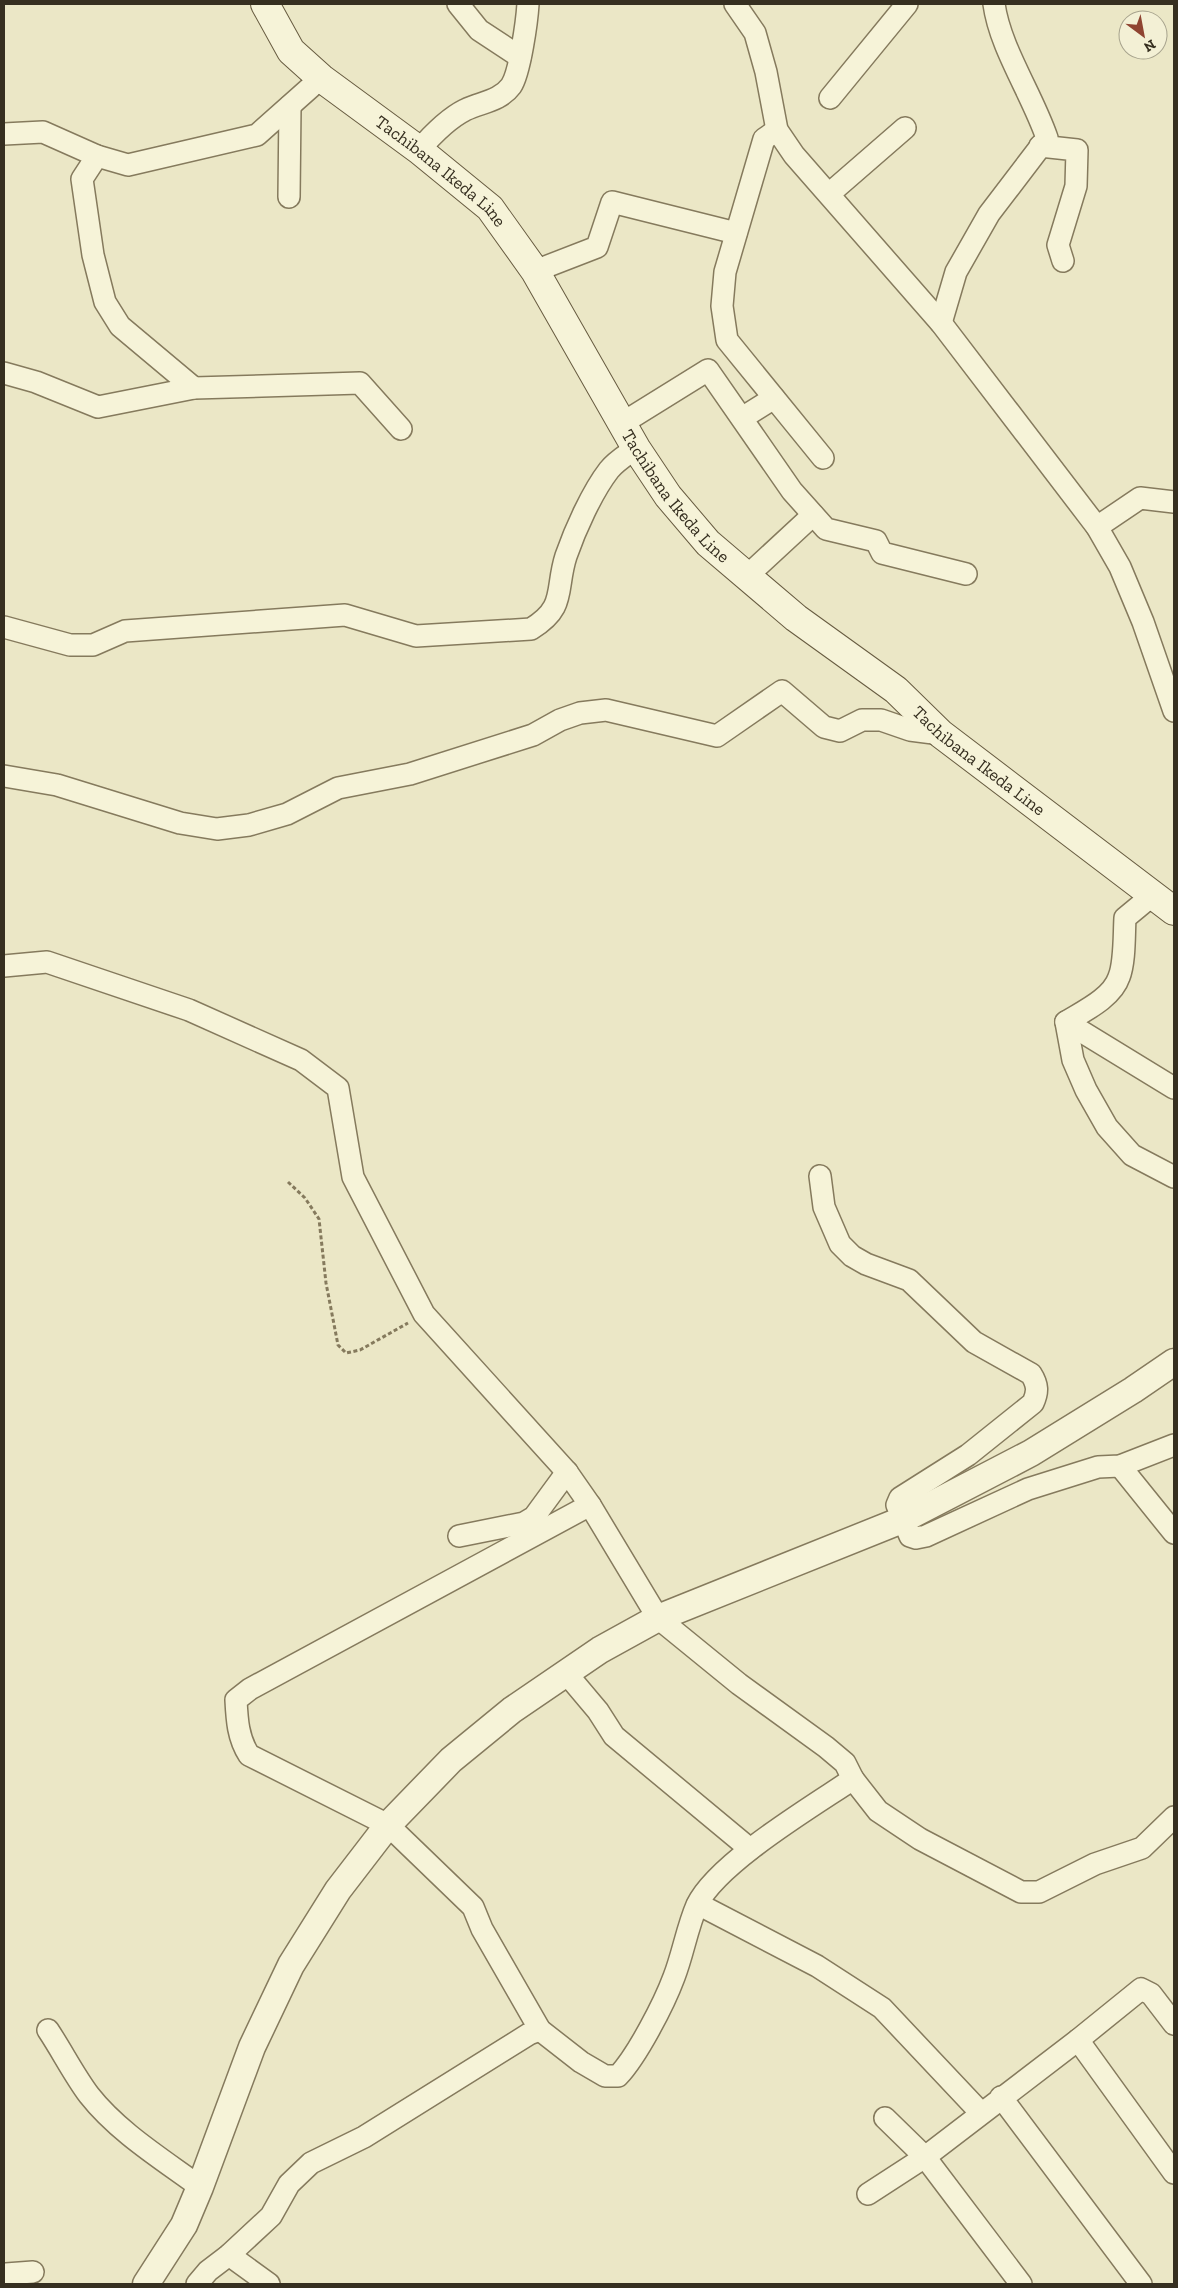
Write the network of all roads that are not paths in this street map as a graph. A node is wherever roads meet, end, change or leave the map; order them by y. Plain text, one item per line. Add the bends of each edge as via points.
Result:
1 (265, 4) edge
2 (458, 4) edge
3 (528, 4) edge
4 (735, 4) edge
5 (907, 4) edge
6 (994, 4) edge
7 (520, 57) junction
8 (321, 78) junction
9 (830, 98) dead end
10 (290, 106) junction
11 (905, 128) dead end
12 (776, 130) junction
13 (4, 134) edge
14 (1040, 146) junction
15 (419, 150) junction
16 (97, 156) junction
17 (829, 194) junction
18 (289, 197) dead end
19 (736, 233) junction
20 (1063, 261) dead end
21 (535, 271) junction
22 (941, 323) junction
23 (4, 373) edge
24 (194, 388) junction
25 (774, 398) junction
26 (742, 418) junction
27 (621, 424) junction
28 (401, 429) dead end
29 (636, 448) junction
30 (823, 458) dead end
31 (1174, 502) edge
32 (813, 515) junction
33 (1097, 527) junction
34 (966, 574) dead end
35 (746, 577) junction
36 (4, 628) edge
37 (1174, 711) edge
38 (940, 734) junction
39 (4, 776) edge
40 (1164, 903) edge
41 (4, 966) edge
42 (1066, 1022) junction
43 (1174, 1088) edge
44 (820, 1176) dead end
45 (1174, 1177) edge
46 (1174, 1362) edge
47 (1174, 1445) edge
48 (1120, 1466) junction
49 (567, 1472) junction
50 (590, 1504) junction
51 (902, 1520) junction
52 (1174, 1534) edge
53 (459, 1536) dead end
54 (658, 1618) junction
55 (566, 1673) junction
56 (853, 1779) junction
57 (1174, 1817) edge
58 (388, 1825) junction
59 (750, 1849) junction
60 (698, 1904) junction
61 (1174, 2024) edge
62 (48, 2030) dead end
63 (540, 2030) junction
64 (1078, 2040) junction
65 (1001, 2097) junction
66 (981, 2114) junction
67 (885, 2118) dead end
68 (1167, 2150) edge
69 (925, 2157) junction
70 (1174, 2173) edge
71 (200, 2186) junction
72 (868, 2194) dead end
73 (229, 2255) junction
74 (33, 2272) dead end
75 (4, 2277) edge
76 (146, 2284) edge
77 (197, 2284) edge
78 (269, 2284) edge
79 (1021, 2284) edge
80 (1141, 2284) edge

1 - 8 main road, Tachibana Ikeda Line via 291,51
2 - 7 street via 479,30
3 - 7 street via 527,30
4 - 12 street via 755,33
5 - 9 street
6 - 14 street via 996,21 1047,138
7 - 15 street via 512,84 499,98 464,110
8 - 10 street
8 - 15 main road, Tachibana Ikeda Line
10 - 16 street via 257,135 128,165
10 - 18 street
11 - 17 street
12 - 17 street
12 - 19 street via 764,139
13 - 16 street via 43,132
14 - 20 street via 1077,150 1076,186 1058,245
14 - 22 street via 989,214 956,272
15 - 21 main road, Tachibana Ikeda Line via 490,208
16 - 24 street via 82,179 93,255 105,302 120,326
17 - 22 street
19 - 21 street via 612,202 597,247
19 - 25 street via 724,272 722,306 727,340
21 - 27 main road, Tachibana Ikeda Line
22 - 33 street
23 - 24 street via 98,407
24 - 28 street via 360,383
25 - 26 street
25 - 30 street
26 - 27 street via 708,370
26 - 32 street via 792,491
27 - 29 main road, Tachibana Ikeda Line
29 - 35 main road, Tachibana Ikeda Line via 668,496 708,543
29 - 36 street via 610,469 586,509 566,556 555,609 531,629 416,636 345,615 125,631 93,645 70,645
31 - 33 street via 1140,498
32 - 34 street via 826,530 876,541 882,553
32 - 35 street
33 - 37 street via 1120,567
35 - 38 main road, Tachibana Ikeda Line via 796,618 896,690
38 - 39 street via 910,730 881,720 862,720 840,731 832,729 782,691 717,736 606,710 580,713 533,734 410,774 338,788 287,814 249,825 217,829 180,823 57,785
38 - 40 main road, Tachibana Ikeda Line
40 - 42 street via 1125,918 1119,977 1114,986 1094,1005
41 - 49 street via 47,962 189,1010 301,1060 338,1088 353,1177 424,1314
42 - 43 street
42 - 45 street via 1073,1060 1107,1127 1132,1155
44 - 51 street via 824,1207 840,1244 852,1256 909,1280 974,1342 1031,1374 1037,1382 1033,1404 968,1455 900,1498 897,1505
46 - 51 street via 1031,1453
47 - 48 street
48 - 51 street via 1098,1467 1028,1489 916,1538 910,1536
48 - 52 street
49 - 50 street
49 - 53 street via 534,1517 524,1523
50 - 54 street
50 - 58 street via 250,1689 236,1700 237,1725 249,1756
51 - 54 street
54 - 55 street
54 - 56 street via 739,1684 845,1763
55 - 58 street via 512,1710 451,1760
55 - 59 street via 614,1736
56 - 57 street via 878,1811 920,1839 1021,1892 1039,1892 1095,1864 1142,1848
56 - 59 street
58 - 63 street via 473,1907 482,1929
58 - 71 street via 338,1890 291,1965 252,2047
59 - 60 street via 714,1882
60 - 63 street via 674,1978 626,2068 618,2076 605,2076
60 - 66 street via 817,1966 882,2008
61 - 64 street via 1151,1994 1141,1989
62 - 71 street via 89,2094 107,2114 147,2149
63 - 73 street via 364,2137 311,2163 289,2184 271,2216
64 - 65 street
64 - 68 street
65 - 66 street
65 - 80 street
66 - 69 street
67 - 69 street
68 - 70 street
69 - 72 street
69 - 79 street
71 - 76 street via 184,2225
73 - 77 street
73 - 78 street
74 - 75 street via 6,2274

